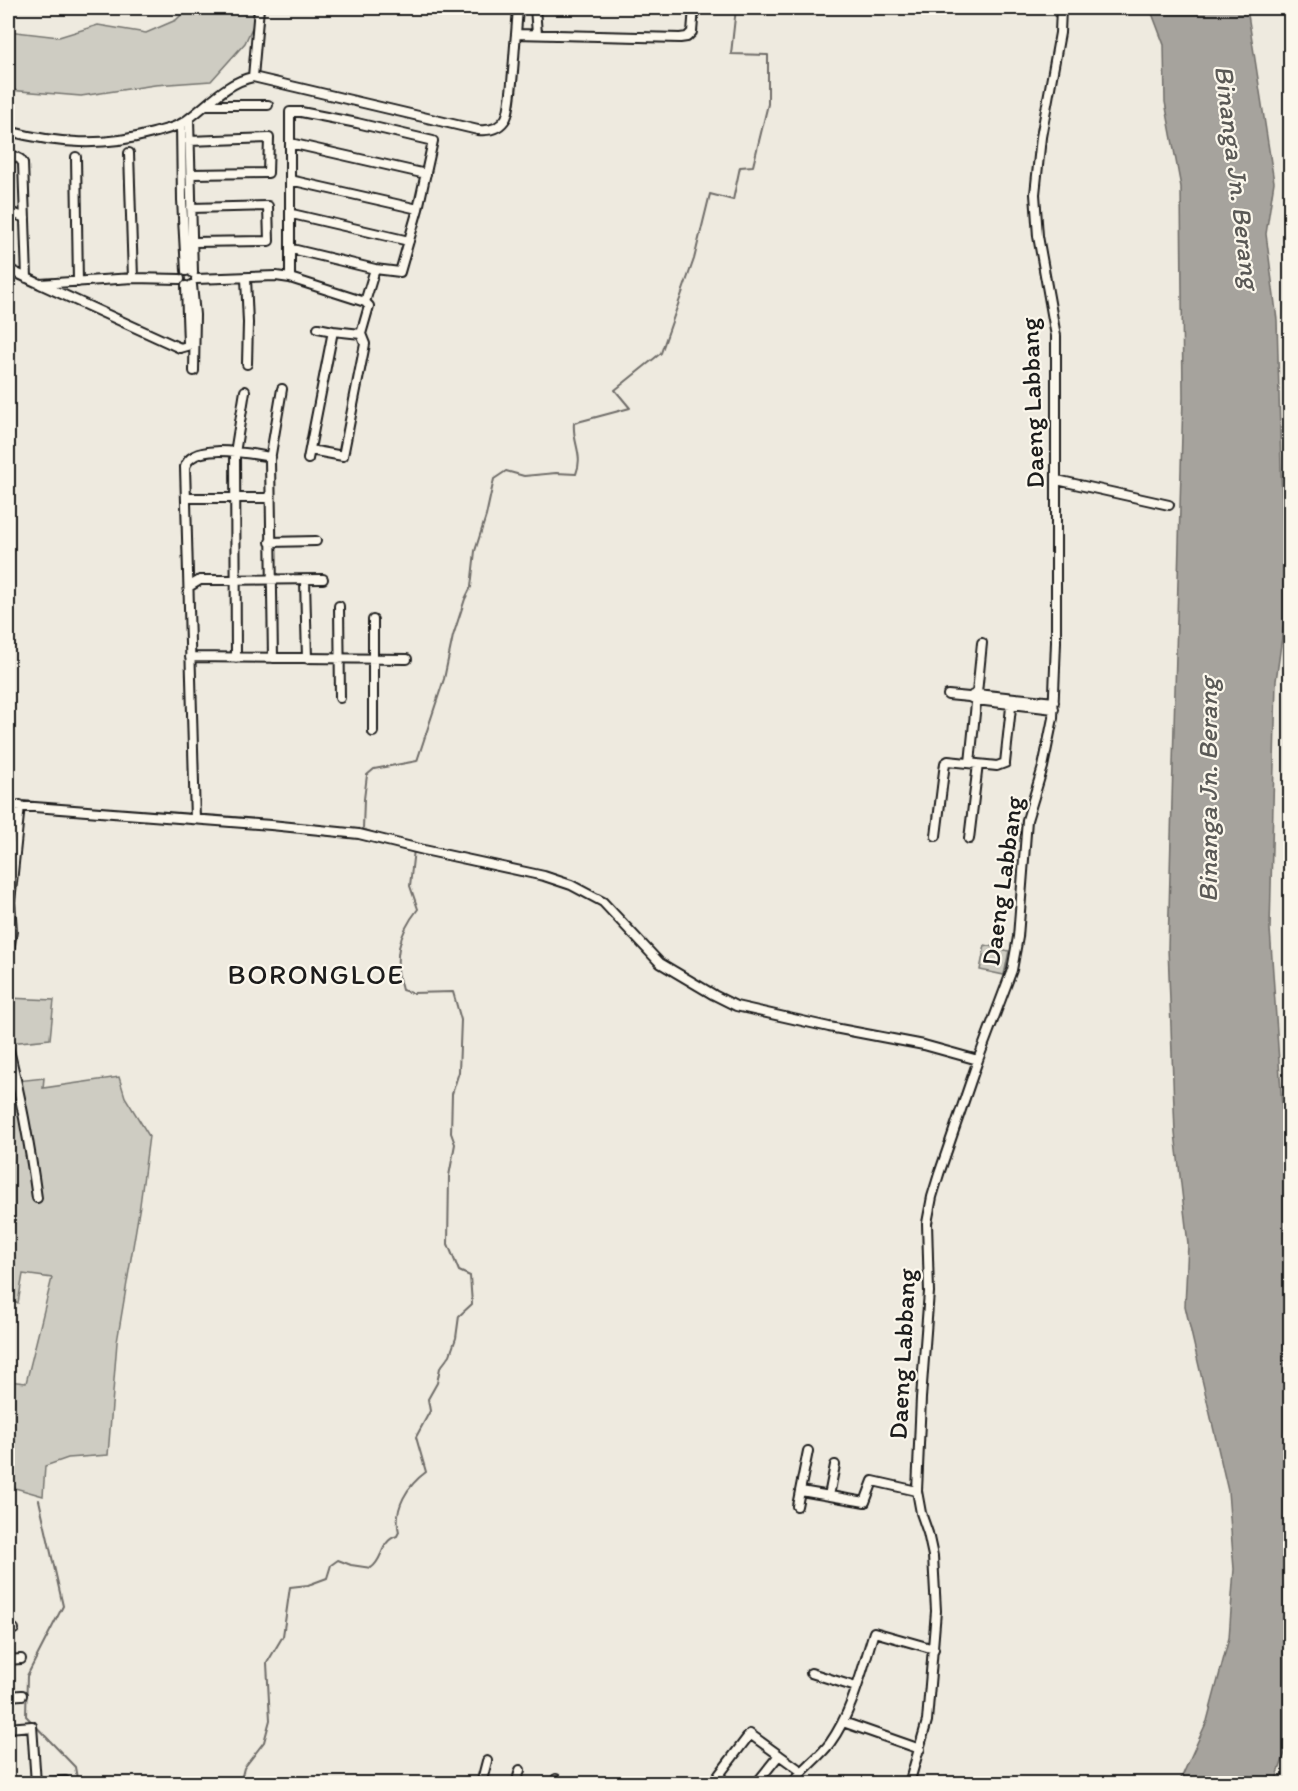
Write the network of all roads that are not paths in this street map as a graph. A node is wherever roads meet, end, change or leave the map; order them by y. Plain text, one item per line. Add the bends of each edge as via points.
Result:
1 (259, 8) edge
2 (518, 8) edge
3 (535, 8) edge
4 (694, 8) edge
5 (1061, 8) edge
6 (516, 34) junction
7 (537, 34) junction
8 (1290, 44) edge
9 (1289, 56) dead end
10 (253, 77) junction
11 (226, 90) junction
12 (207, 105) junction
13 (226, 105) junction
14 (268, 105) dead end
15 (189, 119) junction
16 (181, 124) junction
17 (8, 131) edge
18 (189, 141) junction
19 (290, 143) junction
20 (8, 153) edge
21 (129, 153) dead end
22 (76, 157) dead end
23 (190, 174) junction
24 (426, 174) junction
25 (290, 180) junction
26 (191, 208) junction
27 (418, 209) junction
28 (8, 211) edge
29 (292, 214) junction
30 (25, 218) junction
31 (409, 241) junction
32 (193, 242) junction
33 (292, 249) junction
34 (8, 269) edge
35 (375, 269) junction
36 (27, 278) junction
37 (133, 278) junction
38 (246, 278) junction
39 (290, 278) junction
40 (190, 279) junction
41 (78, 282) junction
42 (40, 284) junction
43 (365, 302) junction
44 (318, 328) dead end
45 (333, 331) junction
46 (361, 334) junction
47 (247, 364) dead end
48 (194, 371) dead end
49 (282, 389) dead end
50 (245, 391) dead end
51 (310, 450) junction
52 (235, 453) junction
53 (271, 457) junction
54 (309, 459) dead end
55 (1057, 480) junction
56 (186, 498) junction
57 (235, 498) junction
58 (270, 498) junction
59 (1169, 505) dead end
60 (316, 541) dead end
61 (270, 542) junction
62 (236, 579) junction
63 (271, 579) junction
64 (322, 579) dead end
65 (305, 580) junction
66 (190, 586) junction
67 (339, 606) dead end
68 (373, 620) dead end
69 (982, 643) dead end
70 (190, 657) junction
71 (236, 658) junction
72 (273, 658) junction
73 (339, 658) junction
74 (307, 659) junction
75 (373, 659) junction
76 (407, 659) dead end
77 (948, 695) dead end
78 (974, 697) junction
79 (340, 699) dead end
80 (1012, 701) junction
81 (1054, 705) junction
82 (373, 732) dead end
83 (974, 764) junction
84 (8, 805) edge
85 (20, 806) junction
86 (195, 819) junction
87 (936, 836) dead end
88 (969, 839) dead end
89 (8, 959) edge
90 (8, 1046) edge
91 (978, 1060) junction
92 (37, 1198) dead end
93 (808, 1451) dead end
94 (835, 1465) dead end
95 (801, 1491) junction
96 (917, 1491) junction
97 (829, 1496) junction
98 (797, 1506) dead end
99 (934, 1649) junction
100 (21, 1659) dead end
101 (8, 1660) edge
102 (811, 1673) dead end
103 (856, 1687) junction
104 (22, 1695) dead end
105 (8, 1696) edge
106 (843, 1722) junction
107 (8, 1728) edge
108 (920, 1749) junction
109 (779, 1755) junction
110 (487, 1761) dead end
111 (520, 1770) dead end
112 (801, 1771) junction
113 (65, 1781) dead end
114 (36, 1783) edge
115 (19, 1784) edge
116 (481, 1784) edge
117 (516, 1784) edge
118 (712, 1784) edge
119 (756, 1784) edge
120 (792, 1784) edge
121 (909, 1784) edge

1 - 10 street
2 - 6 street
3 - 7 street
4 - 7 street via 692,32 687,37
5 - 55 street, Daeng Labbang via 1035,194 1038,236 1056,336
6 - 7 street
6 - 10 street via 509,112 492,130 478,130
8 - 9 street
10 - 11 street
11 - 12 street
11 - 13 street
12 - 13 street
12 - 15 street
13 - 14 street
15 - 16 street
15 - 18 street
16 - 17 street via 95,144
16 - 40 street via 182,200
18 - 23 street
18 - 23 street via 268,138 268,173
19 - 24 street
19 - 24 street via 290,112 357,123 433,141
19 - 25 street
20 - 30 street via 23,163
21 - 37 street
22 - 41 street
23 - 26 street
24 - 27 street
25 - 27 street
25 - 29 street
26 - 32 street
26 - 32 street via 268,206 269,241
27 - 31 street
28 - 30 street
29 - 31 street
29 - 33 street
30 - 36 street
31 - 35 street via 400,272
32 - 40 street
33 - 35 street
33 - 39 street
34 - 36 street
35 - 43 street
36 - 42 street
37 - 40 street
37 - 41 street
38 - 39 street
38 - 40 street
38 - 47 street
39 - 43 street
40 - 42 street via 189,343 180,348
40 - 48 street via 195,315
41 - 42 street
43 - 46 street via 369,306
44 - 45 street
45 - 46 street
45 - 51 street
46 - 51 street via 365,344 343,456
49 - 53 street
50 - 52 street
51 - 54 street
52 - 53 street
52 - 56 street via 207,451 191,456 185,467
52 - 57 street
53 - 58 street
55 - 59 street
55 - 81 street, Daeng Labbang
56 - 57 street
56 - 66 street
57 - 58 street
57 - 62 street
58 - 61 street
60 - 61 street
61 - 63 street
62 - 63 street
62 - 66 street via 200,580
62 - 71 street
63 - 65 street
63 - 72 street
64 - 65 street
65 - 74 street
66 - 70 street
67 - 73 street
68 - 75 street
69 - 78 street
70 - 71 street
70 - 86 street
71 - 72 street
72 - 74 street
73 - 74 street
73 - 75 street
73 - 79 street
75 - 76 street
75 - 82 street
77 - 78 street
78 - 80 street
78 - 83 street
80 - 81 street
80 - 83 street via 1005,764
81 - 91 street, Daeng Labbang via 1043,768 1026,828 1016,953
83 - 87 street via 945,763
83 - 88 street
84 - 85 street
85 - 86 street
85 - 89 street
86 - 91 street via 359,834 564,882 603,902 660,963 736,1006
90 - 92 street
91 - 96 street, Daeng Labbang via 927,1223 929,1298
93 - 95 street
94 - 97 street
95 - 97 street
95 - 98 street
96 - 97 street via 873,1481 866,1502
96 - 99 street, Daeng Labbang via 933,1556
99 - 103 street via 874,1632
99 - 108 street, Daeng Labbang
100 - 101 street
102 - 103 street
103 - 106 street
104 - 105 street
106 - 108 street
106 - 112 street via 828,1745
107 - 114 street via 32,1726
108 - 121 street, Daeng Labbang
109 - 112 street
109 - 118 street via 750,1734
109 - 119 street
110 - 116 street
111 - 117 street
112 - 120 street
113 - 114 street
114 - 115 street

